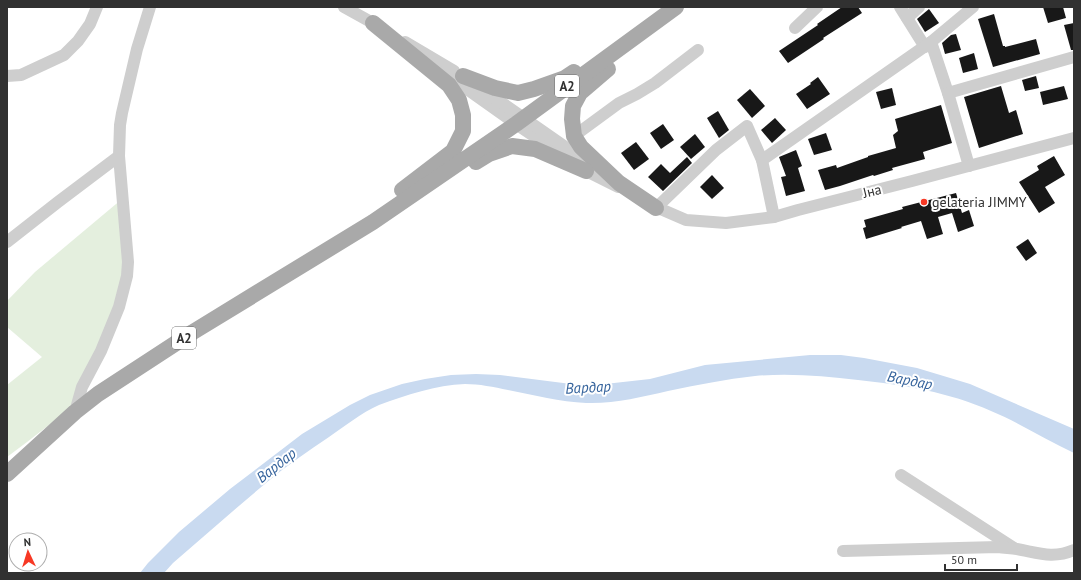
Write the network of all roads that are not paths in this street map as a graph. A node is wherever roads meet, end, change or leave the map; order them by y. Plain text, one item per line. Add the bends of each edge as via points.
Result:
1 (97, 7) edge
2 (150, 7) edge
3 (344, 7) edge
4 (676, 7) edge
5 (817, 7) edge
6 (900, 7) edge
7 (919, 7) edge
8 (973, 7) edge
9 (907, 18) junction
10 (373, 23) junction
11 (795, 28) dead end
12 (928, 45) junction
13 (698, 50) dead end
14 (1074, 57) edge
15 (7, 76) edge
16 (463, 76) junction
17 (948, 93) junction
18 (520, 121) junction
19 (574, 136) junction
20 (1074, 138) edge
21 (119, 156) junction
22 (762, 160) junction
23 (969, 166) junction
24 (586, 171) junction
25 (617, 186) junction
26 (656, 208) junction
27 (774, 217) junction
28 (373, 222) junction
29 (7, 242) edge
30 (296, 270) junction
31 (75, 412) junction
32 (7, 474) edge
33 (901, 475) dead end
34 (1015, 548) junction
35 (1074, 550) edge
36 (843, 551) dead end

1 - 15 street via 90,24 64,55 21,75
2 - 21 street via 122,113
3 - 10 street
4 - 16 main road via 643,25 565,78 534,89 518,93
4 - 18 main road, A2
4 - 19 main road via 651,35 580,93 573,106
5 - 11 street
6 - 9 street
7 - 9 street
8 - 12 street
9 - 12 street
10 - 16 street
10 - 18 street
10 - 30 main road via 449,85 459,100 463,115 463,131 452,151
12 - 17 street
12 - 22 street
13 - 19 street via 655,83 618,103
14 - 17 street
16 - 18 street
17 - 23 street
18 - 24 street
18 - 25 street via 589,163
18 - 28 main road, A2
19 - 26 main road via 581,147 619,183
20 - 23 street, Јна
21 - 29 street
21 - 31 street via 127,276 119,307 101,351 82,387
22 - 26 street via 747,126 716,150
22 - 27 street
23 - 27 street, Јна
24 - 25 street
24 - 28 main road via 535,149 512,146 489,154 410,203
25 - 26 street, Јна
26 - 27 street, Јна via 693,221 726,223
28 - 30 main road, A2
30 - 31 main road, A2 via 180,341 98,394
31 - 32 main road, A2
33 - 34 street
34 - 35 street via 1044,555 1065,554
34 - 36 street

